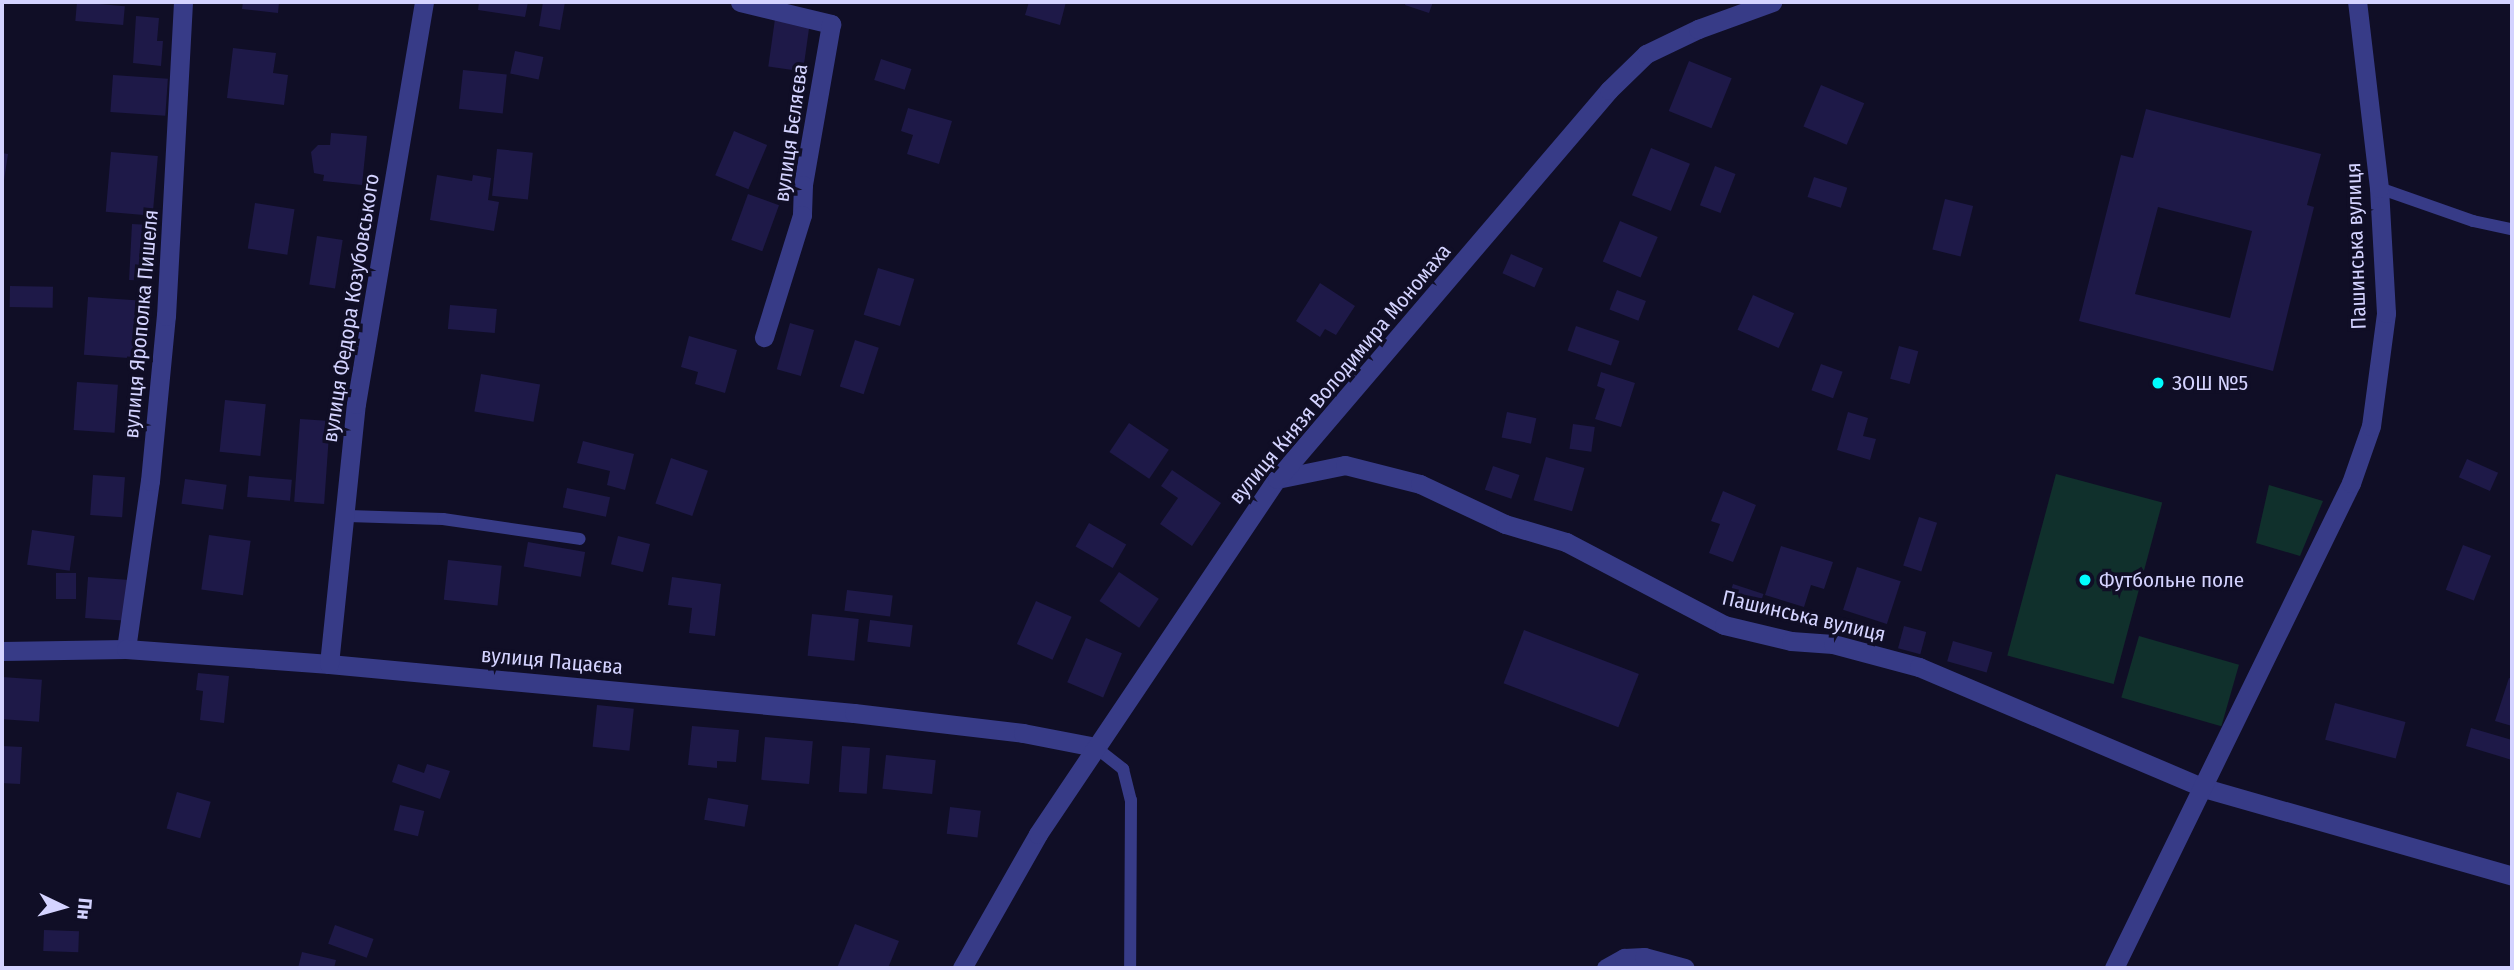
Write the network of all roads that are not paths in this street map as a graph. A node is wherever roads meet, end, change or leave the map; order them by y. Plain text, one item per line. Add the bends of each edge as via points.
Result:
1 (183, 2) edge
2 (424, 2) edge
3 (740, 2) edge
4 (1772, 2) edge
5 (2357, 2) edge
6 (2379, 188) junction
7 (2512, 229) edge
8 (764, 337) dead end
9 (1277, 479) junction
10 (348, 516) junction
11 (580, 539) dead end
12 (126, 649) junction
13 (2, 651) edge
14 (329, 664) junction
15 (1096, 747) junction
16 (2204, 788) junction
17 (2512, 876) edge
18 (962, 968) edge
19 (1130, 968) edge
20 (1606, 968) edge
21 (1685, 968) edge
22 (2115, 968) edge

1 - 12 street, вулиця Ярополка Пишеля via 166,316 150,481
2 - 10 street, вулиця Федора Козубовського via 356,404
3 - 8 street, вулиця Бєляєва via 831,24 803,185 802,215
4 - 9 street, вулиця Князя Володимира Мономаха via 1646,54
5 - 6 street, Пашинська вулиця
6 - 7 lane via 2473,221
6 - 16 street, Пашинська вулиця via 2386,313 2371,426 2351,483
9 - 15 street, вулиця Князя Володимира Мономаха
9 - 16 street, Пашинська вулиця via 1345,465 1420,484 1504,524 1566,542 1724,625 1791,641 1833,644 1919,667
10 - 11 lane via 443,519
10 - 14 street, вулиця Федора Козубовського
12 - 13 street, вулиця Пацаєва
12 - 14 street, вулиця Пацаєва
14 - 15 street, вулиця Пацаєва via 853,713 1023,733
15 - 18 street, вулиця Князя Володимира Мономаха via 1038,834
15 - 19 lane via 1123,769 1131,800
16 - 17 street
16 - 22 street, Пашинська вулиця
20 - 21 street via 1624,958 1644,957

